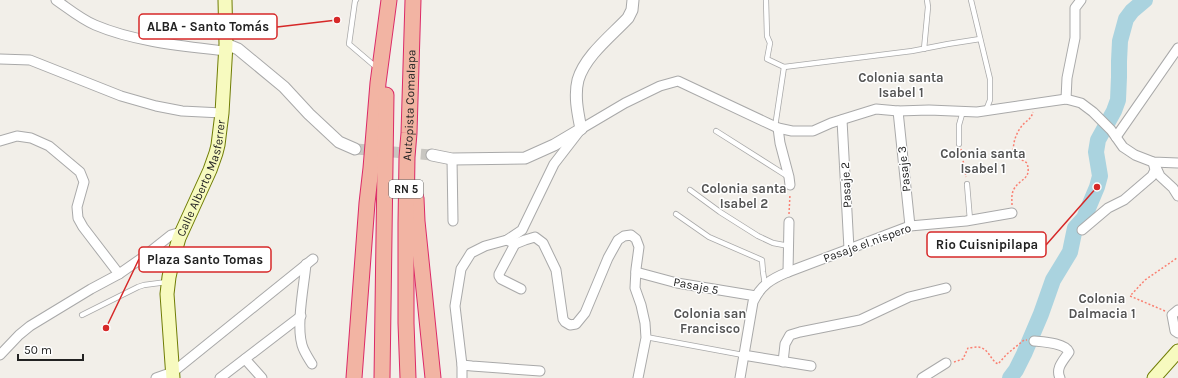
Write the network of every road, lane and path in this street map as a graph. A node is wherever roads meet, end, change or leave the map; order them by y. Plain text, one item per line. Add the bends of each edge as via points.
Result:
1 (56, 0) edge
2 (225, 0) edge
3 (356, 0) edge
4 (390, 0) edge
5 (412, 0) edge
6 (633, 0) edge
7 (766, 0) edge
8 (927, 0) edge
9 (971, 0) edge
10 (1081, 0) edge
11 (980, 39) junction
12 (226, 48) junction
13 (1178, 48) edge
14 (924, 49) junction
15 (0, 59) edge
16 (784, 67) junction
17 (380, 70) junction
18 (1066, 99) junction
19 (1034, 104) junction
20 (986, 110) junction
21 (898, 111) junction
22 (963, 111) junction
23 (222, 114) junction
24 (842, 120) junction
25 (777, 128) junction
26 (580, 129) junction
27 (716, 131) dead end
28 (409, 133) junction
29 (1114, 133) junction
30 (0, 141) edge
31 (960, 144) joint
32 (356, 149) tunnel mouth
33 (432, 155) tunnel mouth
34 (452, 159) junction
35 (1153, 162) junction
36 (1178, 163) edge
37 (789, 181) junction
38 (967, 184) joint
39 (690, 190) dead end
40 (1178, 196) edge
41 (1012, 213) joint
42 (676, 214) dead end
43 (970, 220) junction
44 (453, 221) dead end
45 (789, 222) joint
46 (910, 226) junction
47 (1082, 230) dead end
48 (182, 232) junction
49 (511, 242) junction
50 (788, 246) junction
51 (849, 249) junction
52 (1177, 258) dead end
53 (636, 272) junction
54 (788, 272) junction
55 (119, 274) junction
56 (169, 281) junction
57 (765, 285) junction
58 (946, 288) dead end
59 (521, 289) dead end
60 (756, 296) junction
61 (1175, 312) edge
62 (82, 315) dead end
63 (301, 316) junction
64 (1178, 333) edge
65 (646, 337) junction
66 (1034, 341) joint
67 (1178, 351) edge
68 (0, 355) edge
69 (743, 355) junction
70 (245, 359) junction
71 (783, 362) junction
72 (946, 363) joint
73 (312, 364) dead end
74 (462, 365) junction
75 (811, 366) dead end
76 (540, 371) dead end
77 (173, 375) edge
78 (156, 378) edge
79 (220, 378) edge
80 (262, 378) edge
81 (354, 378) edge
82 (382, 378) edge
83 (408, 378) edge
84 (433, 378) edge
85 (462, 378) edge
86 (638, 378) edge
87 (740, 378) edge
88 (922, 378) edge
89 (1060, 378) edge
90 (1154, 378) edge

1 - 12 street via 95,25 118,33 156,43
2 - 12 main road, Calle Alberto Masferrer
3 - 17 lane via 350,44
4 - 17 highway
4 - 82 highway, Autopista Comalapa / RN 5
5 - 28 highway, Autopista Comalapa / RN 5
6 - 26 street via 628,18 592,56 578,80 576,94
7 - 16 lane via 766,36 770,42 767,59
8 - 14 lane
9 - 11 lane
10 - 18 street via 1075,8 1075,38 1067,78
11 - 14 lane
11 - 20 lane via 990,79 990,100
12 - 23 main road, Calle Alberto Masferrer
12 - 32 street via 238,49 284,87 339,142
13 - 29 street
14 - 16 lane
15 - 23 street via 30,60 121,96 156,106
16 - 25 lane
17 - 81 highway
18 - 19 street
18 - 29 street via 1081,104 1093,112
19 - 20 street
19 - 41 path via 1032,116 1021,126 1015,138 1014,155 1027,163 1029,170 1026,178 1014,190
20 - 22 street
21 - 22 street
21 - 24 street via 876,110
21 - 46 street, Pasaje 3
22 - 31 lane via 959,125
23 - 48 main road, Calle Alberto Masferrer via 216,153
24 - 25 street via 814,131
24 - 51 street, Pasaje 2
25 - 26 street via 678,81 660,86 625,103
25 - 37 street
26 - 34 street via 554,145 525,158
26 - 49 street via 554,164 522,230
27 - 37 lane
28 - 83 highway, Autopista Comalapa / RN 5 via 406,216
28 - 84 highway via 414,159 417,221
29 - 35 street via 1123,148
30 - 55 street via 17,136 31,138 49,146 80,172 84,182 78,218
31 - 38 path
33 - 34 street
34 - 44 street
35 - 36 street
35 - 40 street via 1160,176
35 - 47 street via 1152,176
37 - 45 path
38 - 43 lane
39 - 50 lane via 758,236
41 - 43 street, Pasaje el nispero
42 - 57 lane via 709,237 762,260
43 - 46 street, Pasaje el nispero
45 - 50 street
46 - 51 street, Pasaje el nispero
48 - 55 street via 171,235
48 - 56 main road, Calle Alberto Masferrer
49 - 53 street via 535,237 543,243 556,270 563,319 570,326 576,324 585,313 608,258 618,240 624,236 636,239 639,246
49 - 59 street via 499,276
49 - 74 street via 485,246 471,253 461,269 455,306
50 - 54 street
51 - 54 street, Pasaje el nispero
52 - 61 path via 1145,280 1130,296
53 - 60 street, Pasaje 5 via 677,283
53 - 65 street via 635,288 645,323
54 - 57 street, Pasaje el nispero
55 - 68 street via 30,326
56 - 62 lane via 138,287
56 - 77 main road, Calle Alberto Masferrer via 167,294
57 - 60 street, Pasaje el nispero
58 - 71 street via 909,297 860,320 790,335 785,344
60 - 69 street via 750,312
61 - 64 street via 1175,331
63 - 70 street
63 - 73 street via 302,346
63 - 77 street via 310,261
65 - 69 lane
65 - 86 street
66 - 72 path via 1024,340 998,364 986,350 979,347 968,348 963,359
66 - 89 street via 1068,348 1069,352 1059,367
67 - 90 main road
69 - 71 street
69 - 87 street
70 - 79 street
70 - 80 street
71 - 75 street
72 - 88 street
74 - 76 street
74 - 85 street
77 - 78 street

